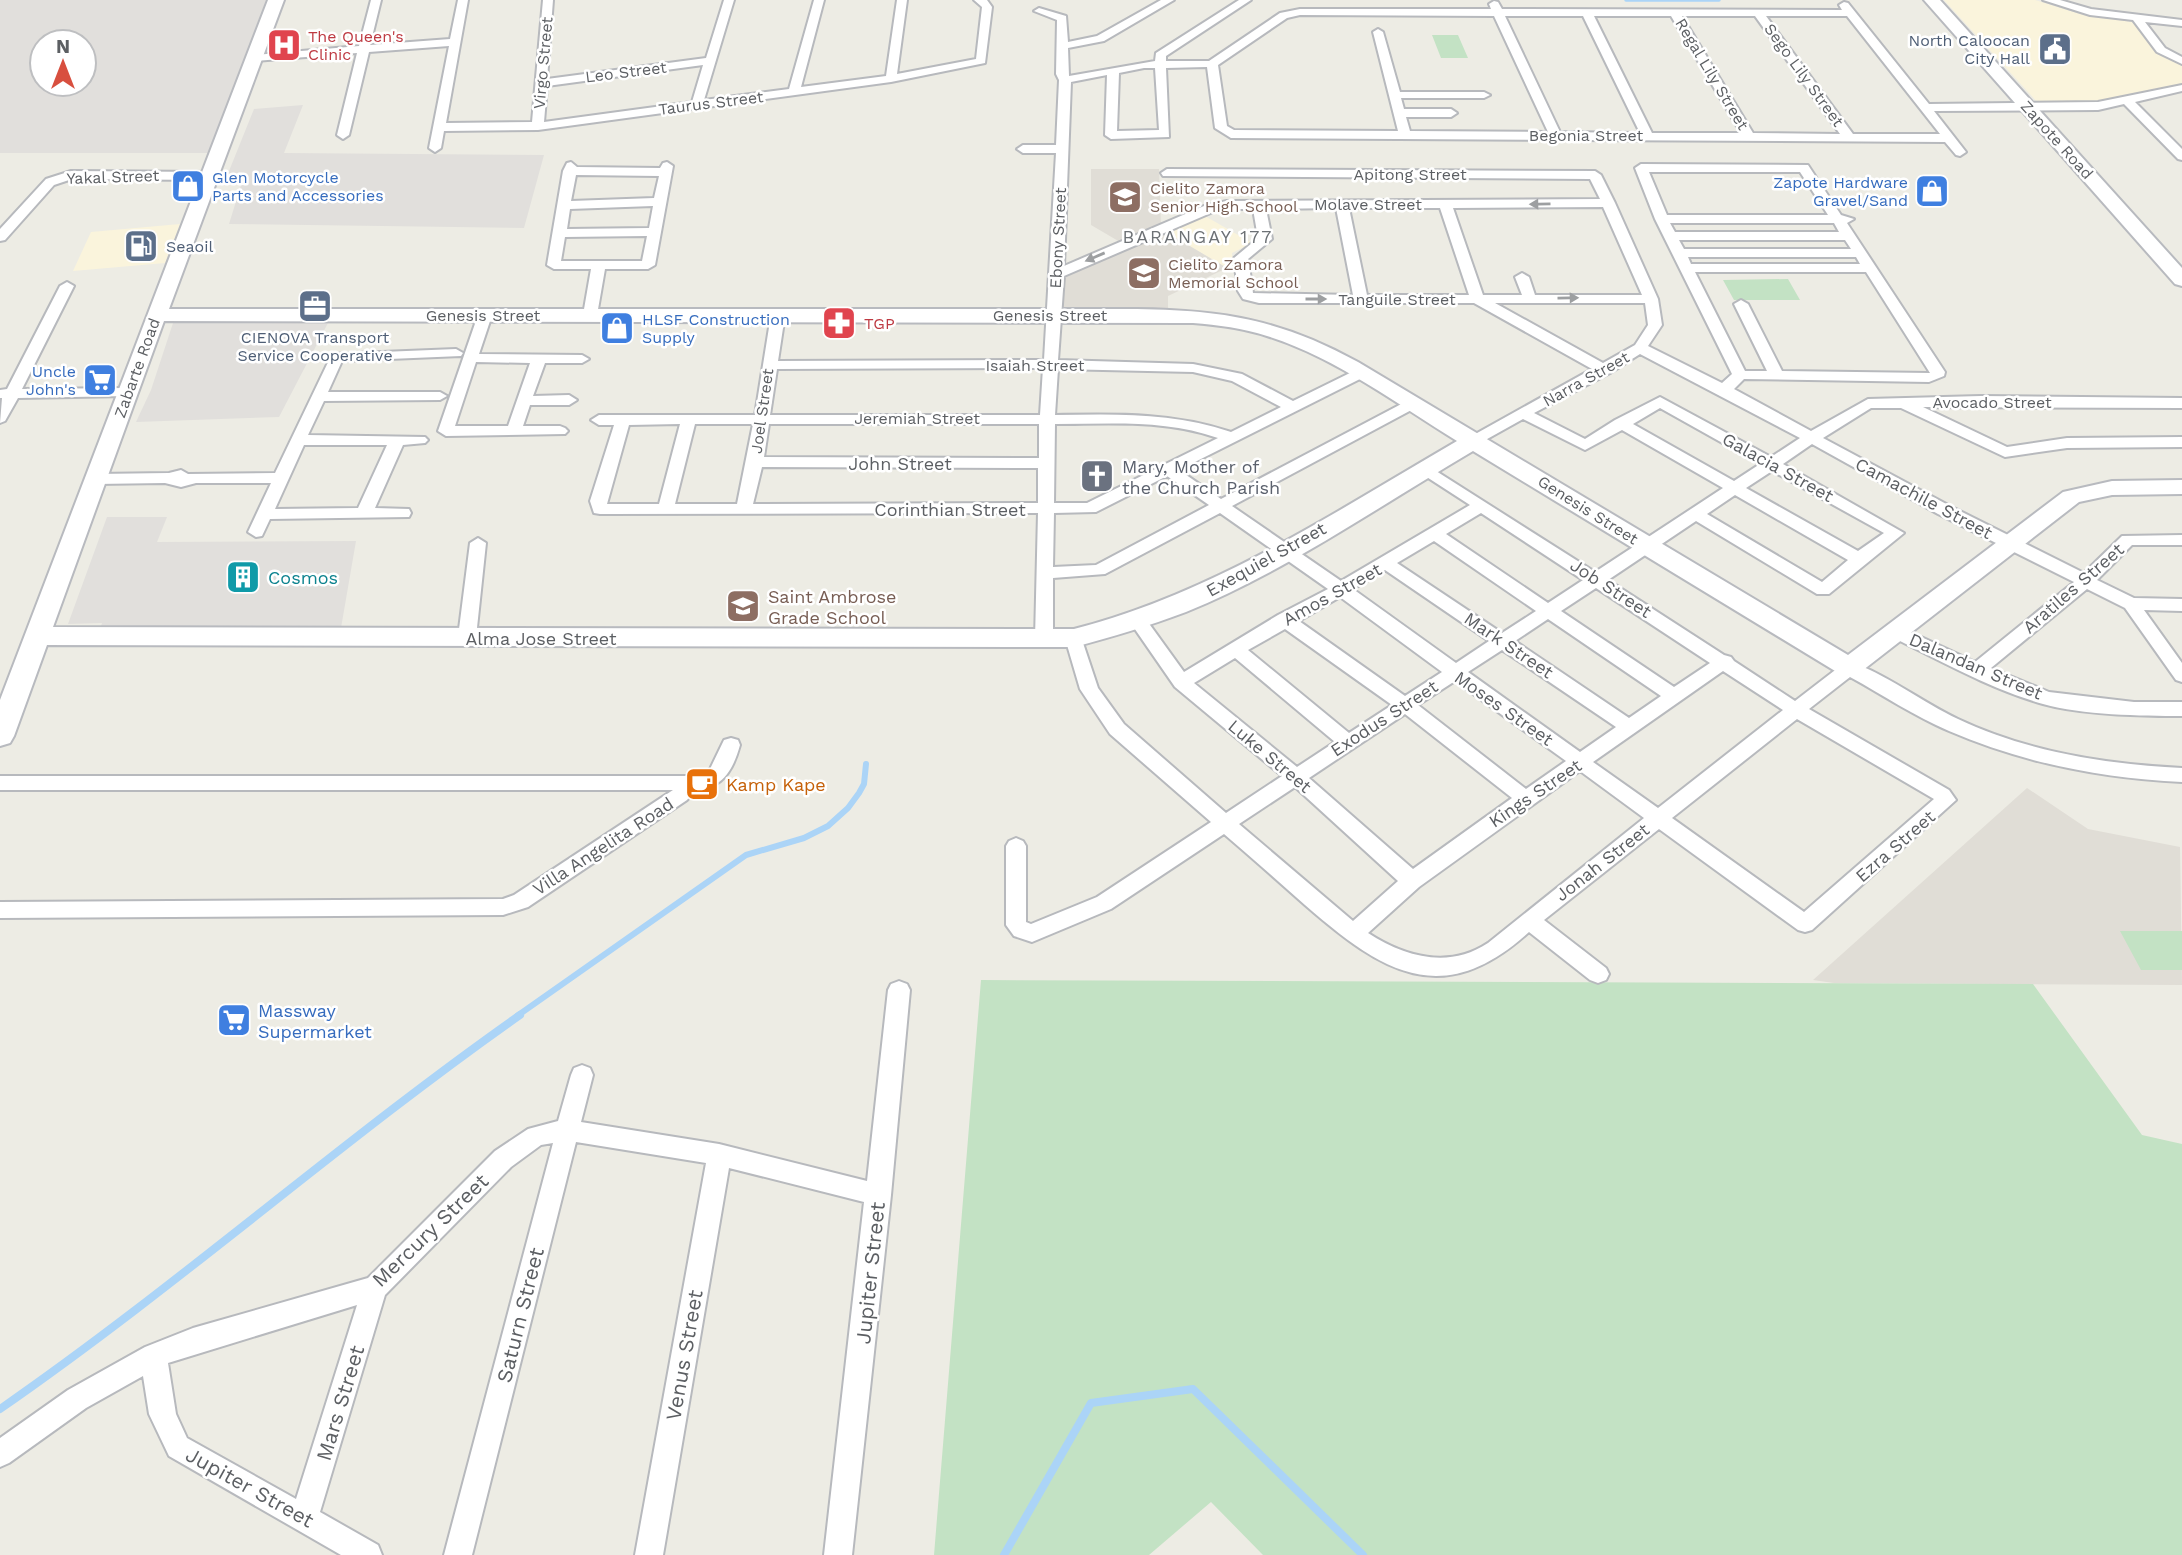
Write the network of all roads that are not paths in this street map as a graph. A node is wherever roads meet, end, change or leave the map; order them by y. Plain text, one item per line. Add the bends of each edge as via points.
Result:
1 (276, 0) edge
2 (376, 0) edge
3 (463, 0) edge
4 (548, 0) edge
5 (730, 0) edge
6 (819, 0) edge
7 (902, 0) edge
8 (1169, 0) edge
9 (1246, 0) edge
10 (1420, 0) edge
11 (1493, 0) edge
12 (1840, 0) edge
13 (1932, 0) edge
14 (2048, 0) edge
15 (982, 1) edge
16 (1694, 6) edge
17 (1039, 11) dead end
18 (1426, 13) junction
19 (1498, 13) junction
20 (1587, 13) junction
21 (1675, 13) junction
22 (1758, 13) junction
23 (1850, 13) junction
24 (2137, 19) junction
25 (2182, 23) edge
26 (1378, 32) dead end
27 (454, 41) junction
28 (1063, 46) junction
29 (364, 48) junction
30 (256, 58) junction
31 (711, 61) junction
32 (2182, 61) edge
33 (1159, 64) junction
34 (1212, 64) junction
35 (1113, 71) junction
36 (891, 79) junction
37 (1065, 80) junction
38 (540, 83) junction
39 (2182, 88) edge
40 (794, 93) junction
41 (1394, 95) junction
42 (1484, 95) dead end
43 (2128, 101) junction
44 (697, 105) junction
45 (1924, 108) junction
46 (2029, 108) junction
47 (1399, 113) junction
48 (1451, 114) dead end
49 (538, 126) junction
50 (440, 127) junction
51 (1405, 134) junction
52 (343, 135) dead end
53 (1555, 135) junction
54 (1647, 135) junction
55 (1749, 136) junction
56 (1849, 137) junction
57 (1948, 138) junction
58 (435, 148) dead end
59 (1023, 149) dead end
60 (1960, 152) dead end
61 (1062, 155) junction
62 (2182, 156) edge
63 (1167, 173) dead end
64 (1595, 175) joint
65 (208, 176) junction
66 (1226, 189) junction
67 (661, 202) junction
68 (1609, 203) junction
69 (1342, 204) junction
70 (1445, 204) junction
71 (564, 205) junction
72 (1259, 205) junction
73 (1662, 219) junction
74 (1846, 219) junction
75 (656, 232) junction
76 (559, 233) junction
77 (1671, 236) junction
78 (1851, 236) junction
79 (0, 237) edge
80 (1679, 253) junction
81 (1861, 253) junction
82 (599, 265) junction
83 (1687, 268) junction
84 (1872, 268) junction
85 (1057, 274) junction
86 (1522, 277) dead end
87 (2182, 280) edge
88 (67, 286) dead end
89 (1476, 299) junction
90 (1530, 299) junction
91 (1651, 299) junction
92 (1360, 300) junction
93 (1741, 304) dead end
94 (157, 315) junction
95 (590, 315) junction
96 (778, 315) junction
97 (1054, 315) junction
98 (486, 320) junction
99 (1640, 348) junction
100 (456, 353) dead end
101 (472, 358) junction
102 (540, 358) junction
103 (582, 359) dead end
104 (1050, 364) junction
105 (769, 365) junction
106 (1605, 370) junction
107 (1362, 373) junction
108 (1740, 375) junction
109 (1777, 376) junction
110 (1724, 390) junction
111 (128, 392) junction
112 (7, 394) edge
113 (318, 397) junction
114 (440, 397) dead end
115 (569, 400) dead end
116 (525, 401) junction
117 (1902, 402) junction
118 (2182, 403) edge
119 (1412, 404) junction
120 (1293, 407) junction
121 (1524, 414) junction
122 (0, 418) edge
123 (761, 418) junction
124 (1046, 418) junction
125 (689, 419) junction
126 (599, 420) dead end
127 (623, 420) junction
128 (1620, 423) junction
129 (514, 431) junction
130 (560, 431) dead end
131 (1233, 438) junction
132 (1811, 438) junction
133 (298, 440) junction
134 (397, 440) junction
135 (420, 440) dead end
136 (1475, 440) junction
137 (2182, 442) edge
138 (755, 462) junction
139 (1046, 463) junction
140 (1773, 464) junction
141 (1168, 469) junction
142 (1425, 469) junction
143 (281, 478) junction
144 (96, 479) junction
145 (2182, 487) edge
146 (1736, 489) junction
147 (1482, 505) junction
148 (1219, 506) junction
149 (744, 507) junction
150 (666, 508) junction
151 (1044, 509) junction
152 (403, 513) dead end
153 (264, 514) junction
154 (364, 514) junction
155 (1697, 515) junction
156 (256, 532) dead end
157 (1434, 534) junction
158 (2182, 540) edge
159 (478, 543) dead end
160 (2009, 543) junction
161 (1648, 547) junction
162 (1285, 551) junction
163 (1858, 559) junction
164 (1387, 564) junction
165 (1044, 573) junction
166 (1596, 580) junction
167 (2085, 582) junction
168 (1339, 588) junction
169 (2132, 604) junction
170 (2182, 604) edge
171 (1547, 611) junction
172 (1284, 619) junction
173 (1139, 622) junction
174 (1896, 632) junction
175 (37, 636) junction
176 (467, 637) junction
177 (1074, 638) junction
178 (1044, 639) junction
179 (1502, 640) junction
180 (1235, 649) junction
181 (1726, 662) junction
182 (1849, 668) junction
183 (1977, 670) junction
184 (1454, 672) junction
185 (2182, 676) edge
186 (1181, 682) junction
187 (1674, 696) junction
188 (1405, 705) junction
189 (2182, 709) edge
190 (1796, 710) junction
191 (1631, 728) junction
192 (0, 736) edge
193 (1347, 742) junction
194 (731, 745) dead end
195 (1581, 762) junction
196 (2182, 775) edge
197 (1295, 776) junction
198 (0, 783) edge
199 (684, 785) junction
200 (1526, 799) junction
201 (1657, 820) junction
202 (1224, 821) junction
203 (1016, 846) dead end
204 (1412, 881) junction
205 (0, 910) edge
206 (1529, 920) junction
207 (1805, 924) joint
208 (1353, 934) junction
209 (1598, 974) dead end
210 (899, 990) dead end
211 (582, 1075) dead end
212 (568, 1130) junction
213 (719, 1155) junction
214 (879, 1195) junction
215 (375, 1288) junction
216 (154, 1356) junction
217 (0, 1454) edge
218 (304, 1518) junction
219 (368, 1555) edge
220 (458, 1555) edge
221 (649, 1555) edge
222 (838, 1555) edge

1 - 30 street, Zabarte Road
2 - 29 street
3 - 27 street
4 - 38 street, Virgo Street
5 - 31 street
6 - 40 street
7 - 36 street
8 - 28 street via 1100,39
9 - 33 street via 1160,55
10 - 18 street
11 - 19 street
12 - 23 street
13 - 46 street, Zapote Road
14 - 24 street
15 - 36 street, Taurus Street via 987,7 981,61
16 - 21 street
16 - 22 street
17 - 28 street, Ebony Street via 1062,18
18 - 19 street
18 - 34 street via 1292,13
19 - 20 street
19 - 53 street
20 - 21 street
20 - 54 street
21 - 55 street, Regal Lily Street
22 - 23 street
22 - 56 street, Sego Lily Street
23 - 45 street
24 - 25 street
24 - 32 street via 2161,50
26 - 41 street
27 - 29 street
27 - 50 street
28 - 37 street, Ebony Street
29 - 30 street
29 - 52 street
30 - 65 street, Zabarte Road
31 - 38 street, Leo Street
31 - 44 street
33 - 34 street
33 - 35 street
33 - 35 street via 1165,134 1111,135
34 - 51 street, Begonia Street via 1224,132
35 - 37 street
36 - 40 street, Taurus Street
37 - 61 street, Ebony Street
38 - 49 street, Virgo Street
39 - 43 street
40 - 44 street, Taurus Street
41 - 42 street
41 - 47 street
43 - 46 street
43 - 62 street
44 - 49 street, Taurus Street
45 - 46 street
45 - 57 street
46 - 87 street, Zapote Road
47 - 48 street
47 - 51 street
49 - 50 street, Taurus Street
50 - 58 street
51 - 53 street, Begonia Street
53 - 54 street, Begonia Street
54 - 55 street, Begonia Street
55 - 56 street, Begonia Street
56 - 57 street, Begonia Street
57 - 60 street
59 - 61 street
61 - 85 street, Ebony Street
63 - 66 street, Apitong Street
64 - 66 street, Apitong Street
64 - 68 street, Narra Street
65 - 79 street, Yakal Street via 60,178 50,182
65 - 94 street, Zabarte Road
66 - 72 street, Molave Street
66 -> 85 street, Molave Street via 1209,209
67 - 71 street
67 - 71 street via 666,169 570,169
67 - 75 street
68 -> 70 street, Molave Street
68 - 91 street, Narra Street
69 - 70 street, Molave Street
69 - 72 street, Molave Street
69 - 92 street
70 - 89 street
71 - 76 street
72 -> 92 street, Tanguile Street via 1265,239 1241,258 1248,296
73 - 74 street
73 - 74 street via 1642,168 1804,168
73 - 77 street
74 - 78 street
75 - 76 street
75 - 82 street via 649,265
76 - 82 street via 552,265
77 - 78 street
77 - 80 street
78 - 81 street
80 - 81 street
80 - 83 street
81 - 84 street
82 - 95 street
83 - 84 street
83 - 108 street
84 - 109 street via 1937,376
85 - 97 street, Ebony Street
86 - 90 street
88 - 112 street
89 - 90 street, Tanguile Street
89 - 92 street, Tanguile Street
89 - 106 street
90 -> 91 street, Tanguile Street
91 - 99 street, Narra Street via 1655,325
93 - 109 street
94 - 98 street, Genesis Street
94 - 111 street, Zabarte Road
95 - 96 street, Genesis Street
95 - 98 street, Genesis Street
96 - 97 street, Genesis Street
96 - 105 street, Joel Street
97 - 104 street
97 - 107 street, Genesis Street via 1198,317 1245,323 1303,341
98 - 101 street
99 - 106 street, Narra Street
99 - 110 street, Camachile Street
100 - 113 street via 337,357
101 - 102 street
101 - 129 street via 446,431
102 - 103 street
102 - 116 street
104 - 105 street, Isaiah Street
104 - 120 street, Isaiah Street via 1193,368 1237,377
104 - 124 street
105 - 123 street, Joel Street
106 - 121 street, Narra Street
107 - 119 street, Genesis Street
107 - 120 street, Corinthian Street
108 - 109 street
108 - 110 street
110 - 132 street, Camachile Street
111 - 112 street
111 - 144 street, Zabarte Road
112 - 122 street
113 - 114 street
113 - 133 street
115 - 116 street
116 - 129 street
117 - 118 street, Avocado Street
117 - 132 street, Avocado Street via 1868,404
117 - 137 street via 2005,452 2067,443
119 - 136 street, Genesis Street
119 - 148 street
120 - 131 street, Corinthian Street
121 - 128 street via 1585,445
121 - 136 street, Narra Street
123 - 124 street, Jeremiah Street
123 - 125 street, Jeremiah Street
123 - 138 street, Joel Street
124 - 131 street, Jeremiah Street via 1176,421
124 - 139 street
125 - 127 street, Jeremiah Street
125 - 150 street
126 - 127 street, Jeremiah Street
127 - 150 street, Corinthian Street via 597,506
128 - 140 street, Galacia Street via 1660,402
128 - 146 street
129 - 130 street
131 - 141 street, Corinthian Street
132 - 140 street, Exodus Street
132 - 160 street, Camachile Street
133 - 134 street
133 - 143 street
134 - 135 street
134 - 154 street
136 - 142 street, Exequiel Street
136 - 161 street, Genesis Street
138 - 139 street, John Street
138 - 149 street, Joel Street
139 - 151 street
140 - 146 street, Exodus Street
140 - 163 street, Galacia Street via 1896,533
141 - 148 street, Moses Street
141 - 151 street, Corinthian Street via 1090,509
142 - 147 street, Job Street
142 - 162 street, Exequiel Street
143 - 144 street
143 - 153 street
144 - 175 street, Zabarte Road
145 - 160 street, Jonah Street via 2110,488 2071,497
146 - 155 street, Exodus Street
146 - 163 street
147 - 157 street, Amos Street
147 - 166 street, Job Street
148 - 162 street, Moses Street
148 - 165 street via 1099,570
149 - 150 street, Corinthian Street
149 - 151 street, Corinthian Street
151 - 165 street
152 - 154 street
153 - 154 street
153 - 156 street
155 - 161 street, Exodus Street
155 - 163 street via 1823,590
157 - 164 street, Amos Street
157 - 171 street
158 - 167 street, Aratiles Street via 2128,540
159 - 176 street
160 - 167 street, Camachile Street
160 - 174 street, Jonah Street
161 - 166 street, Exodus Street
161 - 182 street, Genesis Street
162 - 168 street, Moses Street
162 - 173 street, Exequiel Street via 1176,608
164 - 168 street, Amos Street
164 - 179 street, Mark Street
165 - 178 street
166 - 171 street, Exodus Street
166 - 181 street, Job Street
167 - 169 street, Camachile Street
167 - 183 street, Aratiles Street
168 - 172 street, Amos Street
168 - 184 street, Moses Street
169 - 170 street
169 - 185 street
171 - 179 street, Exodus Street
171 - 187 street
172 - 180 street, Amos Street
172 - 188 street
173 - 177 street, Exequiel Street
173 - 186 street, Luke Street
174 - 182 street, Jonah Street
174 - 183 street, Dalandan Street
175 - 176 street, Alma Jose Street
175 - 192 street, Zabarte Road
176 - 178 street, Alma Jose Street
177 - 178 street, Exequiel Street
177 - 202 street, Jonah Street via 1088,689 1117,729
179 - 184 street, Exodus Street
179 - 191 street, Mark Street
180 - 186 street, Amos Street
180 - 193 street
181 - 187 street, Kings Street
181 - 190 street, Job Street
182 - 190 street, Jonah Street
182 - 196 street via 1952,724 2005,745 2118,772
183 - 189 street, Dalandan Street via 2046,698 2134,709
184 - 188 street, Exodus Street
184 - 195 street, Moses Street
186 - 197 street, Luke Street
187 - 191 street, Kings Street
188 - 193 street, Exodus Street
188 - 200 street
190 - 201 street, Jonah Street
190 - 207 street, Ezra Street via 1947,800
191 - 195 street, Kings Street
193 - 197 street, Exodus Street
194 - 199 street via 723,770 716,776
195 - 200 street, Kings Street
195 - 201 street, Moses Street
197 - 202 street, Exodus Street
197 - 204 street, Luke Street
198 - 199 street, Villa Angelita Road
199 - 205 street, Villa Angelita Road via 681,795 521,901 503,907
200 - 204 street, Kings Street
201 - 206 street, Jonah Street
201 - 207 street, Moses Street
202 - 203 street, Exodus Street via 1104,903 1032,933 1016,925
202 - 208 street, Jonah Street
204 - 208 street, Kings Street
206 - 208 street, Jonah Street via 1493,950 1464,965 1418,967 1380,953
206 - 209 street
210 - 214 street, Jupiter Street
211 - 212 street, Saturn Street
212 - 213 street, Mercury Street
212 - 215 street, Mercury Street via 536,1136 503,1158
212 - 220 street, Saturn Street
213 - 214 street, Mercury Street
213 - 221 street, Venus Street
214 - 222 street, Jupiter Street
215 - 216 street, Mercury Street
215 - 218 street, Mars Street
216 - 217 street, Mercury Street via 77,1399
216 - 218 street, Jupiter Street via 166,1429 178,1447
218 - 219 street, Jupiter Street

